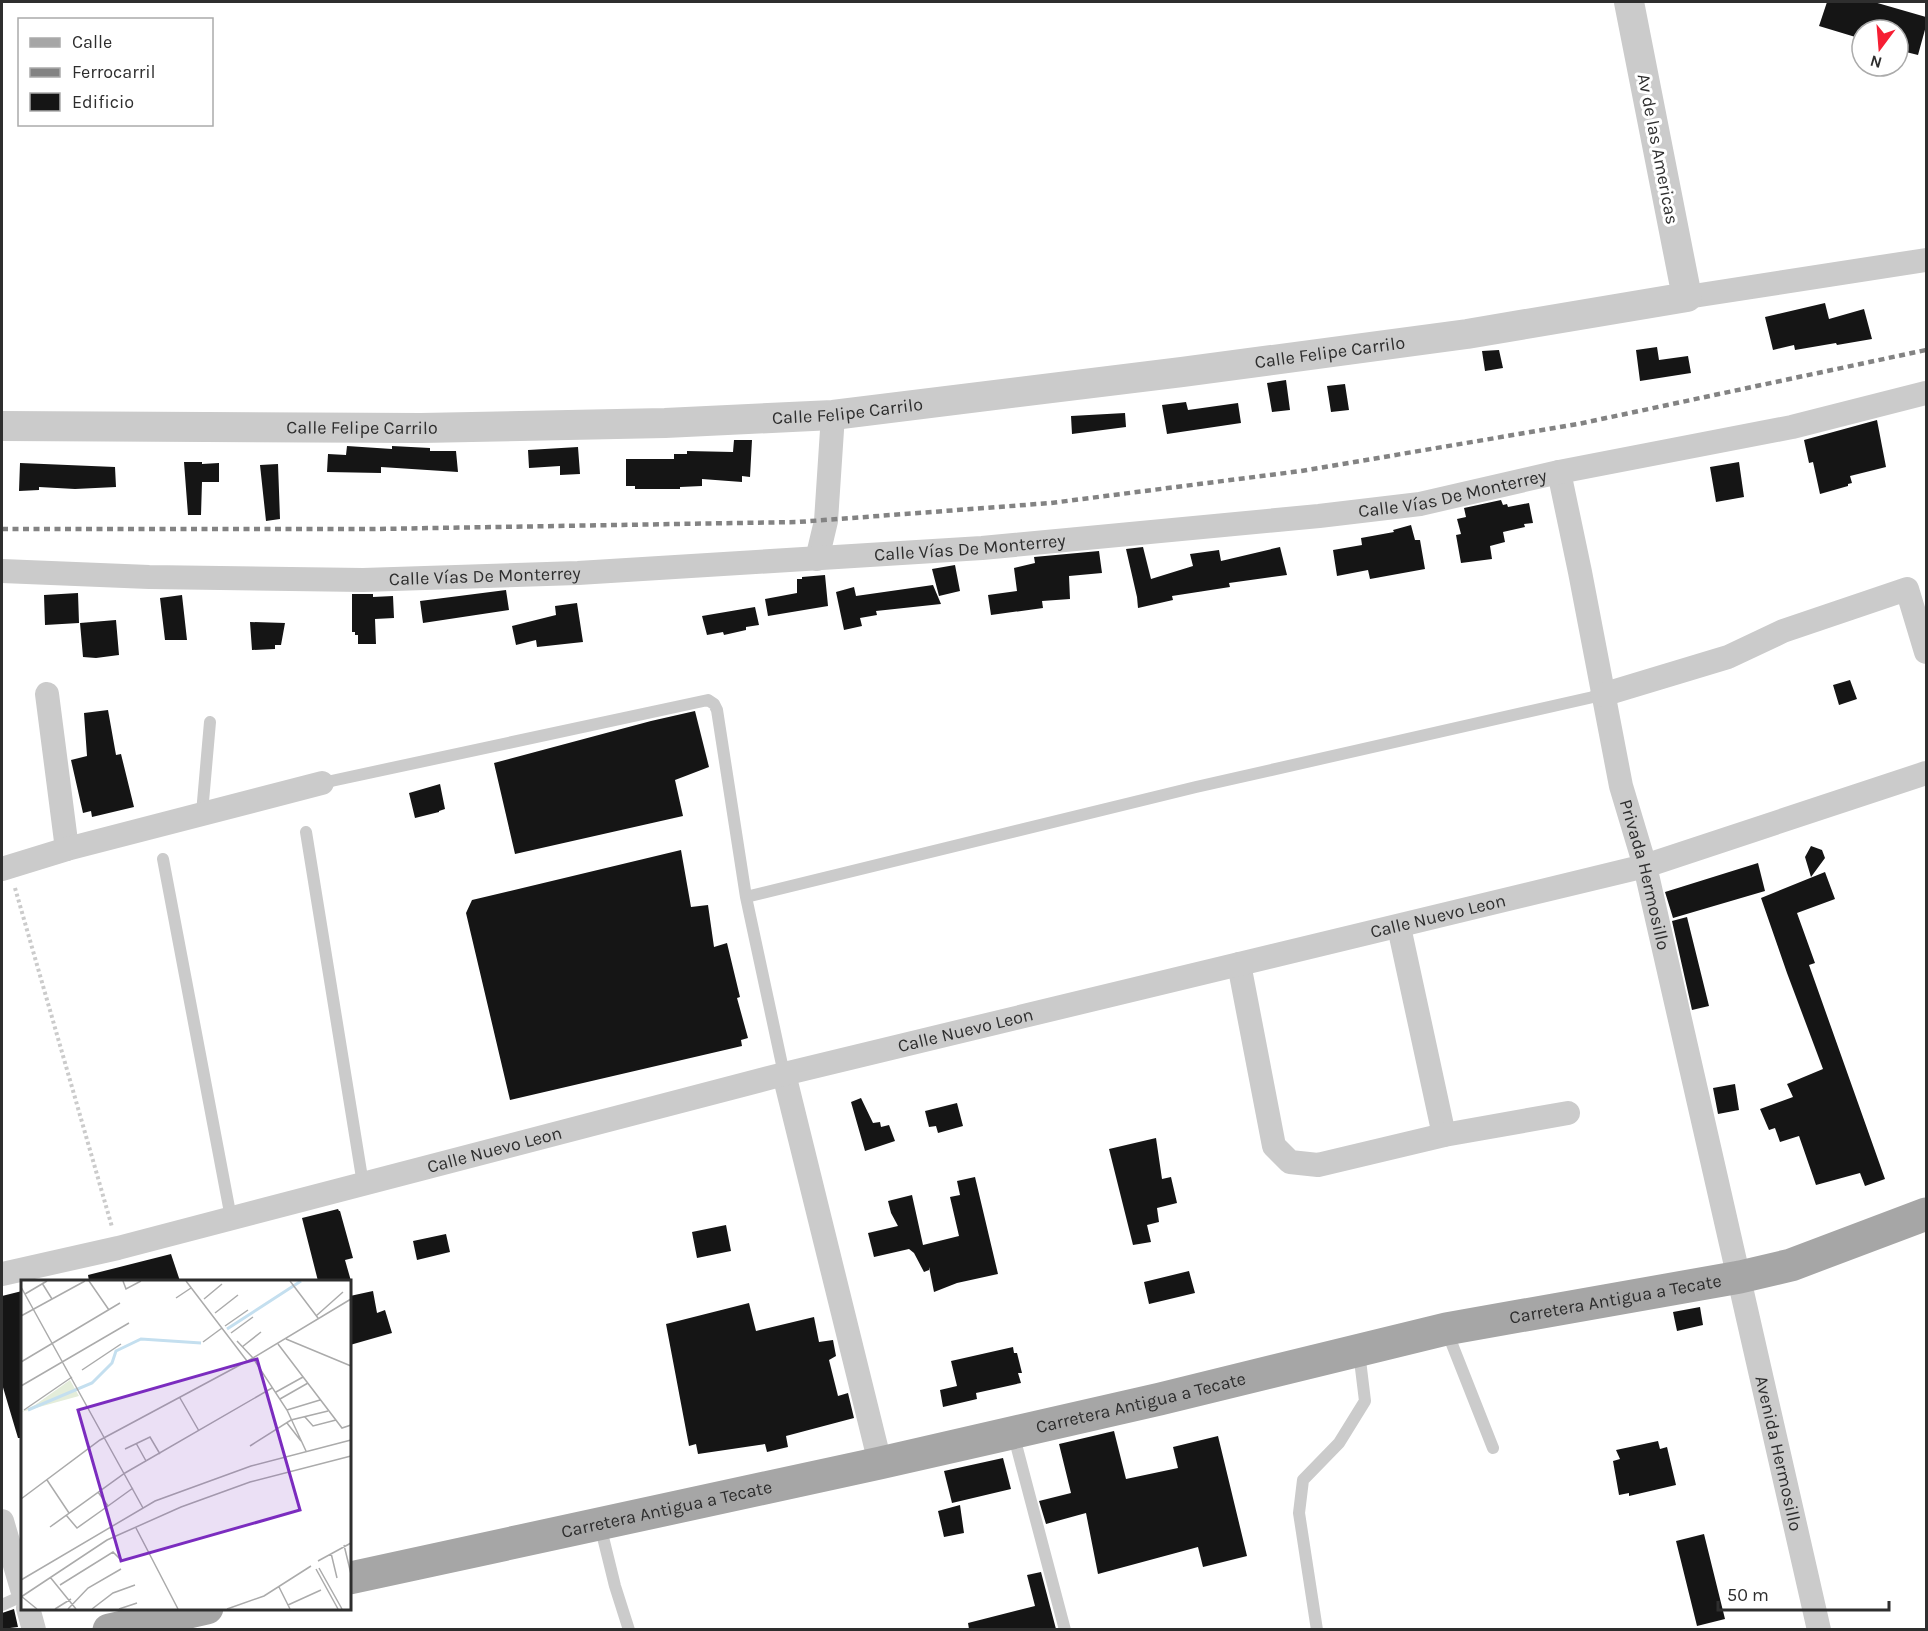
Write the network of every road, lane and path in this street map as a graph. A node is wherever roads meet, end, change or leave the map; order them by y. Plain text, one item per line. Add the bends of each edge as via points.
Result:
1 (1629, 2) edge
2 (1926, 260) edge
3 (1687, 297) junction
4 (1926, 393) edge
5 (832, 415) junction
6 (2, 426) edge
7 (1559, 472) junction
8 (817, 559) junction
9 (2, 571) edge
10 (1917, 585) edge
11 (1926, 652) edge
12 (47, 694) dead end
13 (1602, 695) junction
14 (210, 722) dead end
15 (1926, 773) edge
16 (322, 783) joint
17 (202, 813) junction
18 (306, 831) dead end
19 (67, 849) junction
20 (163, 859) dead end
21 (1645, 866) junction
22 (5, 868) edge
23 (746, 897) junction
24 (1399, 927) junction
25 (1239, 964) junction
26 (784, 1074) junction
27 (1568, 1113) dead end
28 (1444, 1135) junction
29 (363, 1184) junction
30 (1926, 1214) edge
31 (231, 1218) junction
32 (118, 1248) junction
33 (2, 1274) edge
34 (1740, 1277) junction
35 (1446, 1329) junction
36 (1359, 1350) junction
37 (1013, 1432) junction
38 (1493, 1448) dead end
39 (880, 1464) junction
40 (2, 1521) edge
41 (599, 1524) junction
42 (351, 1578) edge
43 (21, 1586) edge
44 (21, 1596) edge
45 (2, 1605) edge
46 (29, 1610) edge
47 (198, 1610) edge
48 (34, 1629) edge
49 (109, 1629) edge
50 (629, 1629) edge
51 (1065, 1629) edge
52 (1317, 1629) edge
53 (1819, 1629) edge

1 - 3 street, Av de las Americas
2 - 3 street
3 - 5 street, Calle Felipe Carrilo via 1467,334
4 - 7 street, Calle Vías De Monterrey via 1791,427
5 - 6 street, Calle Felipe Carrilo via 421,428
5 - 8 street via 826,521
7 - 8 street, Calle Vías De Monterrey via 1420,504 1319,516 982,548
7 - 13 street, Privada Hermosillo
8 - 9 street, Calle Vías De Monterrey via 363,580
10 - 11 street
10 - 13 street via 1783,630 1728,657
12 - 19 street
13 - 21 street, Privada Hermosillo via 1621,786
13 - 23 lane via 1184,790
14 - 17 lane
15 - 21 street, Calle Nuevo Leon
16 - 17 street
16 - 23 lane via 708,700 717,710
17 - 19 street
18 - 29 lane
19 - 22 street
20 - 31 lane
21 - 24 street, Calle Nuevo Leon
21 - 34 street, Privada Hermosillo
22 - 32 path
23 - 26 lane
24 - 25 street, Calle Nuevo Leon
24 - 28 street
25 - 26 street, Calle Nuevo Leon
25 - 28 street via 1274,1146 1290,1162 1318,1165
26 - 29 street, Calle Nuevo Leon
26 - 39 street
27 - 28 street
29 - 31 street, Calle Nuevo Leon
30 - 34 main road, Carretera Antigua a Tecate via 1791,1265
31 - 32 street, Calle Nuevo Leon
32 - 33 street, Calle Nuevo Leon
34 - 35 main road, Carretera Antigua a Tecate
34 - 53 street, Avenida Hermosillo
35 - 36 main road, Carretera Antigua a Tecate
35 - 38 lane
36 - 37 main road, Carretera Antigua a Tecate
36 - 52 lane via 1365,1401 1339,1443 1303,1480 1299,1513
37 - 39 main road, Carretera Antigua a Tecate
37 - 51 lane
39 - 41 main road, Carretera Antigua a Tecate
40 - 43 street
41 - 42 main road, Carretera Antigua a Tecate
41 - 50 lane
44 - 45 lane
46 - 48 street
47 - 49 main road

